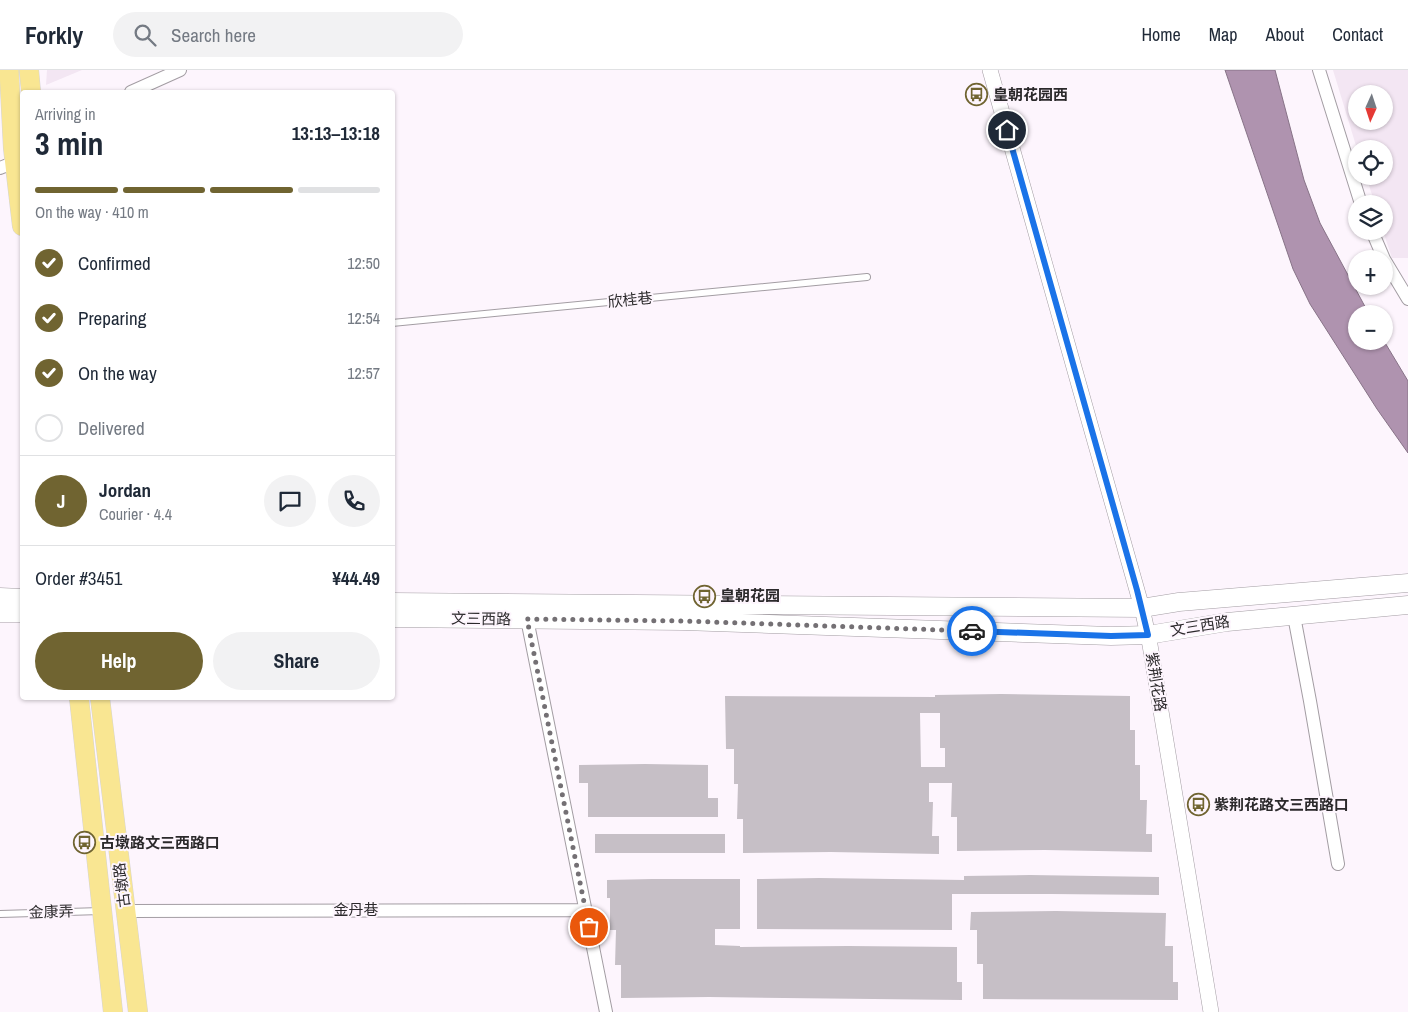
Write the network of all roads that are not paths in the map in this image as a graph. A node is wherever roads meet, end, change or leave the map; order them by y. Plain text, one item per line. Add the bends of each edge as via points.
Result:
1 (9, 70) edge
2 (29, 70) edge
3 (180, 70) edge
4 (990, 70) edge
5 (1319, 70) edge
6 (31, 90) edge
7 (135, 90) edge
8 (13, 155) edge
9 (1358, 195) edge
10 (20, 210) edge
11 (1393, 274) edge
12 (867, 277) dead end
13 (1408, 299) edge
14 (395, 323) edge
15 (1408, 583) edge
16 (0, 597) edge
17 (20, 598) edge
18 (395, 602) edge
19 (1408, 605) edge
20 (1142, 608) junction
21 (0, 613) edge
22 (20, 613) edge
23 (1294, 616) junction
24 (395, 618) edge
25 (527, 619) junction
26 (1148, 635) junction
27 (79, 700) edge
28 (100, 700) edge
29 (1338, 864) dead end
30 (126, 910) junction
31 (586, 910) junction
32 (102, 911) junction
33 (0, 914) edge
34 (113, 1012) edge
35 (138, 1012) edge
36 (606, 1012) edge
37 (1211, 1012) edge

1 - 8 main road
2 - 6 main road
3 - 7 street
4 - 20 street, 紫荆花路
5 - 9 street
8 - 10 main road
11 - 13 street
12 - 14 lane, 欣桂巷
15 - 20 main road, 文三西路 via 1179,602
16 - 17 main road
18 - 20 main road, 文三西路
19 - 23 main road, 文三西路
20 - 26 street, 紫荆花路
21 - 22 main road
23 - 26 main road, 文三西路 via 1227,622
23 - 29 street
24 - 25 main road, 文三西路
25 - 26 main road, 文三西路
25 - 31 street
26 - 37 street, 紫荆花路
27 - 32 main road, 古墩路
28 - 30 main road, 古墩路
30 - 31 street, 金丹巷
30 - 35 main road, 古墩路
31 - 36 street
32 - 33 lane, 金康弄
32 - 34 main road, 古墩路

